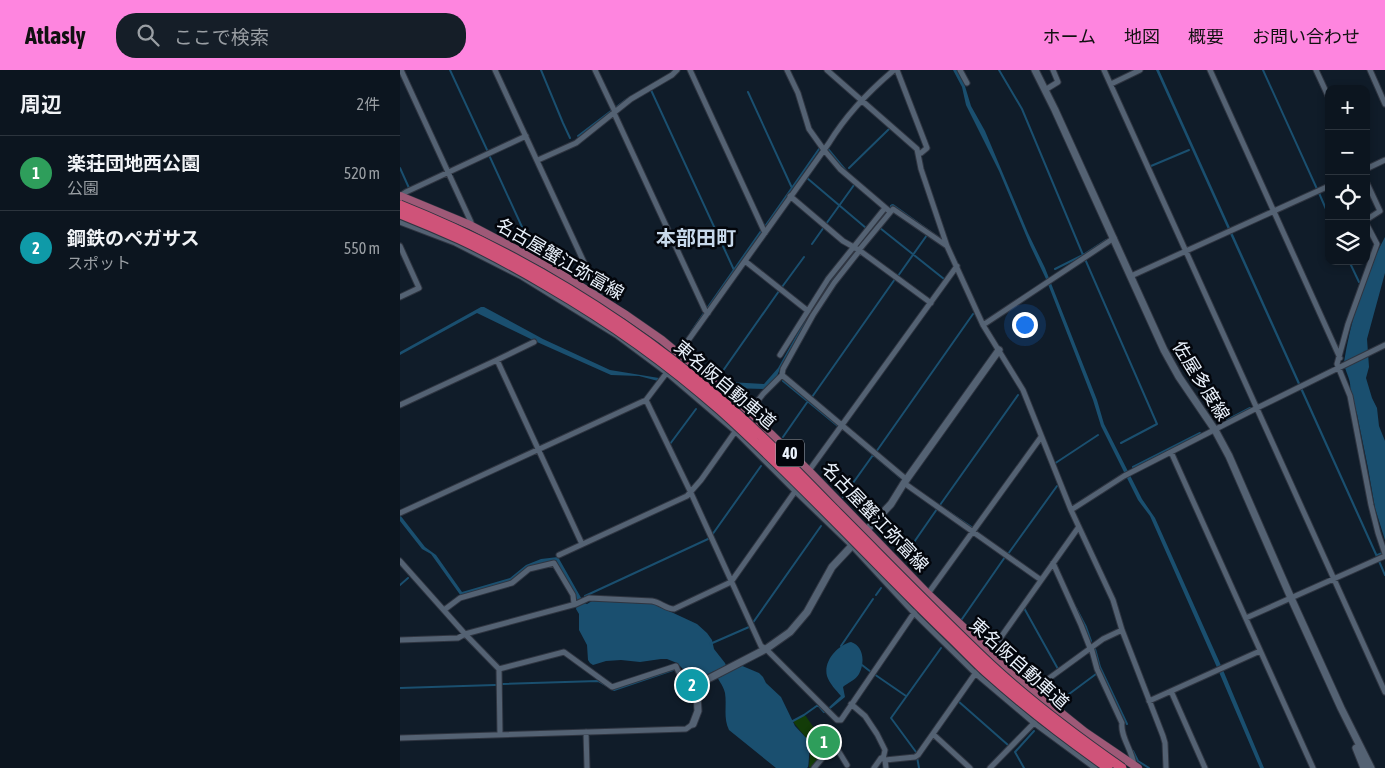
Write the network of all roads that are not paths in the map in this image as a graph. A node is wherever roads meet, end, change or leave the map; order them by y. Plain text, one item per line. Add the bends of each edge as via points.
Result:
1 (401, 70) edge
2 (495, 70) edge
3 (595, 70) edge
4 (677, 70) edge
5 (690, 70) edge
6 (787, 70) edge
7 (827, 70) edge
8 (896, 70) edge
9 (960, 70) edge
10 (1035, 70) edge
11 (1053, 70) edge
12 (1104, 70) edge
13 (1140, 70) edge
14 (1210, 70) edge
15 (1316, 70) edge
16 (1370, 70) edge
17 (967, 83) dead end
18 (1111, 84) junction
19 (1325, 89) edge
20 (1045, 90) junction
21 (1382, 91) edge
22 (862, 101) junction
23 (1385, 104) edge
24 (614, 112) junction
25 (526, 136) junction
26 (824, 150) junction
27 (918, 153) junction
28 (538, 160) junction
29 (1385, 160) edge
30 (1370, 167) edge
31 (448, 172) junction
32 (1325, 188) edge
33 (1370, 190) edge
34 (400, 196) edge
35 (790, 196) junction
36 (400, 205) edge
37 (888, 210) junction
38 (1274, 211) junction
39 (400, 214) edge
40 (1370, 219) edge
41 (400, 222) edge
42 (470, 225) junction
43 (1370, 230) edge
44 (765, 233) junction
45 (1114, 238) junction
46 (400, 246) edge
47 (948, 246) junction
48 (857, 249) junction
49 (1186, 251) junction
50 (746, 261) junction
51 (1370, 263) edge
52 (1369, 265) edge
53 (957, 266) junction
54 (1131, 276) junction
55 (400, 297) edge
56 (602, 300) junction
57 (931, 303) junction
58 (708, 313) junction
59 (810, 313) junction
60 (982, 325) junction
61 (534, 342) dead end
62 (1385, 345) edge
63 (999, 350) junction
64 (679, 354) junction
65 (780, 355) dead end
66 (1340, 358) junction
67 (497, 360) junction
68 (1341, 367) junction
69 (667, 372) junction
70 (782, 375) junction
71 (646, 400) junction
72 (400, 405) edge
73 (1257, 408) junction
74 (748, 413) junction
75 (842, 426) junction
76 (1215, 430) junction
77 (736, 431) junction
78 (1041, 437) junction
79 (538, 449) junction
80 (1171, 452) junction
81 (809, 471) junction
82 (905, 481) junction
83 (795, 492) junction
84 (691, 493) junction
85 (1070, 510) junction
86 (400, 513) edge
87 (1078, 528) junction
88 (867, 531) junction
89 (973, 532) junction
90 (582, 544) junction
91 (852, 546) junction
92 (559, 555) dead end
93 (1385, 555) edge
94 (400, 561) edge
95 (1053, 563) junction
96 (1334, 578) junction
97 (1041, 580) junction
98 (731, 582) junction
99 (928, 594) junction
100 (1291, 598) junction
101 (575, 604) junction
102 (444, 610) junction
103 (914, 613) junction
104 (1246, 618) junction
105 (1122, 630) junction
106 (465, 634) junction
107 (400, 640) edge
108 (1090, 648) junction
109 (766, 649) junction
110 (1260, 651) junction
111 (990, 652) junction
112 (498, 670) junction
113 (975, 673) junction
114 (700, 686) junction
115 (1033, 690) junction
116 (1171, 691) junction
117 (1385, 692) edge
118 (1149, 701) junction
119 (851, 704) junction
120 (1050, 705) junction
121 (1341, 708) junction
122 (1034, 723) junction
123 (693, 724) joint
124 (586, 732) junction
125 (933, 734) junction
126 (500, 735) junction
127 (400, 738) edge
128 (884, 759) junction
129 (847, 767) edge
130 (1136, 767) edge
131 (587, 768) edge
132 (814, 768) edge
133 (874, 768) edge
134 (886, 768) edge
135 (970, 768) edge
136 (990, 768) edge
137 (1095, 768) edge
138 (1108, 768) edge
139 (1122, 768) edge
140 (1166, 768) edge
141 (1205, 768) edge
142 (1313, 768) edge
143 (1364, 768) edge
144 (1371, 768) edge

1 - 31 street
2 - 25 street
3 - 24 street
4 - 24 street
5 - 44 street
6 - 26 street via 809,129
7 - 22 street
8 - 22 street
8 - 27 street via 927,148
9 - 17 street
10 - 20 main road, 佐屋多度線
11 - 20 street via 1058,82
12 - 18 street
13 - 18 street
14 - 38 street
15 - 19 street
16 - 21 street
18 - 49 street
20 - 45 main road, 佐屋多度線
21 - 23 street
22 - 26 street via 840,125
22 - 27 street
24 - 28 street via 576,142
24 - 58 street
25 - 28 street
25 - 31 street
26 - 35 street
26 - 37 street via 840,169
27 - 47 street
28 - 56 street
29 - 30 street
31 - 34 street
31 - 42 street
32 - 38 street
33 - 40 street via 1380,212
34 - 42 main road, 名古屋蟹江弥富線 / 40
35 - 44 street
35 - 48 street
36 - 139 highway, 東名阪自動車道, bridge via 463,232 572,290 678,364 770,444 992,665 1037,705
37 - 47 street via 893,208
37 - 48 street
38 - 49 street
38 - 66 street
39 - 138 highway, 東名阪自動車道, bridge via 511,265 616,328 673,371 764,451 986,672 1032,712
41 - 69 street via 455,243 522,277 616,334
42 - 56 main road, 名古屋蟹江弥富線 / 40 via 548,266
43 - 51 street via 1377,244
44 - 50 street
45 - 54 main road, 佐屋多度線
45 - 60 street
46 - 55 street via 419,288
47 - 53 street
48 - 57 street
48 - 59 street
49 - 54 street
49 - 73 street
50 - 58 street
50 - 59 street
52 - 66 street via 1348,324
53 - 57 street
53 - 60 street
54 - 76 main road, 佐屋多度線 via 1164,350
56 - 64 main road, 名古屋蟹江弥富線 / 40
57 - 75 street
58 - 64 street
59 - 65 street
59 - 70 street
60 - 63 street
61 - 67 street
62 - 68 street
63 - 78 street via 1024,390
63 - 82 main road
64 - 69 street
64 - 74 main road, 名古屋蟹江弥富線 / 40
66 - 68 street via 1338,364
67 - 72 street
67 - 79 street
68 - 73 street
68 - 93 street
69 - 71 street
69 - 77 street
70 - 74 street
70 - 75 street
71 - 79 street
71 - 84 street
73 - 76 street
73 - 96 street
74 - 77 street
74 - 81 main road, 名古屋蟹江弥富線 / 40
75 - 81 street
75 - 82 street
76 - 80 street
76 - 100 main road, 佐屋多度線
77 - 83 street
77 - 84 street
78 - 85 street
78 - 89 street
79 - 86 street
79 - 90 street
80 - 85 street via 1127,474
80 - 104 street
81 - 83 street
81 - 88 main road, 名古屋蟹江弥富線 / 40
82 - 88 main road via 891,504
82 - 89 street
83 - 91 street
83 - 98 street
84 - 90 street
84 - 98 street
85 - 87 street
87 - 95 street
87 - 105 street via 1112,600
88 - 91 main road
88 - 99 main road, 名古屋蟹江弥富線 / 40
89 - 97 street
89 - 99 street
90 - 92 street
91 - 103 street
91 - 109 main road via 832,567 803,617 790,632
93 - 96 street
94 - 102 street
95 - 97 street
95 - 108 street
96 - 100 street
96 - 117 street
97 - 111 street
98 - 101 street via 674,609 652,601 588,598
98 - 109 street via 761,646
99 - 103 street
99 - 111 main road, 名古屋蟹江弥富線 / 40
100 - 104 street
100 - 121 main road, 佐屋多度線
101 - 102 street via 554,563 529,569 512,583 460,598
101 - 106 street
102 - 106 street
103 - 113 street
103 - 119 street
104 - 110 street
105 - 108 street
105 - 118 street
106 - 107 street via 458,638
106 - 112 street
108 - 115 street
108 - 130 street via 1122,723
109 - 114 main road via 714,675
109 - 119 street via 837,720 841,720
110 - 116 street
110 - 142 street
111 - 113 street
111 - 115 main road, 名古屋蟹江弥富線 / 40
112 - 114 street via 564,652 612,687 676,666 679,675
112 - 126 street
113 - 122 street
113 - 125 street
114 - 123 main road via 698,711
115 - 120 main road, 名古屋蟹江弥富線 / 40
116 - 118 street
116 - 141 street
118 - 140 street via 1165,743
119 - 128 street via 865,716 877,734 885,750
120 - 122 street
120 - 130 main road, 名古屋蟹江弥富線 / 40
121 - 143 main road, 佐屋多度線
121 - 144 main road, 佐屋多度線
122 - 136 street
122 - 137 street
123 - 124 street via 686,729
124 - 126 street
124 - 131 street
125 - 128 street via 915,757
125 - 135 street
126 - 127 street
128 - 133 street via 881,758
128 - 134 street
129 - 132 street via 834,747

